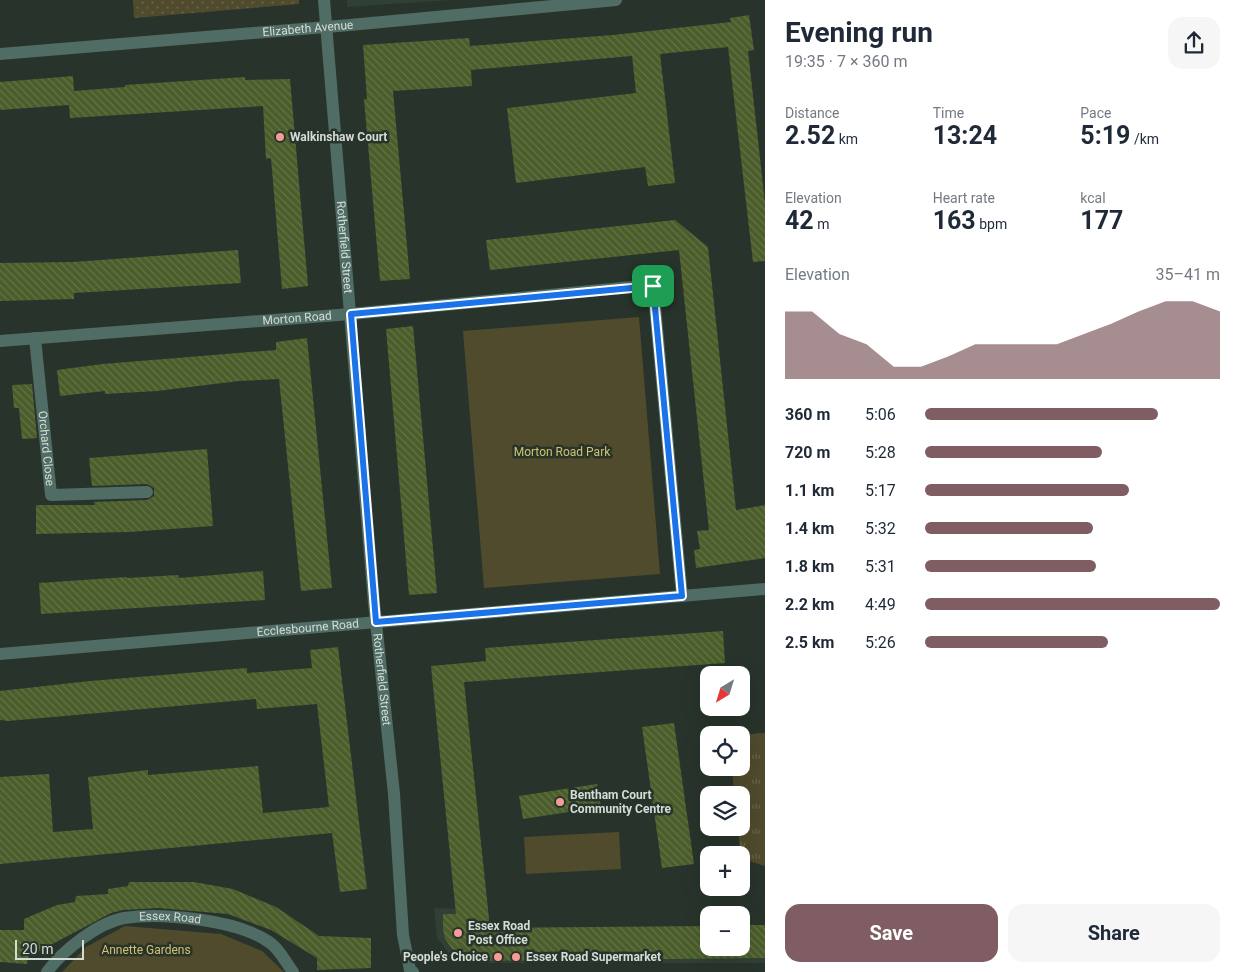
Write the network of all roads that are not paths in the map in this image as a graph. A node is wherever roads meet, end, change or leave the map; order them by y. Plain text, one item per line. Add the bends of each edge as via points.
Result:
1 (324, 0) edge
2 (616, 0) edge
3 (325, 27) junction
4 (0, 54) edge
5 (351, 314) junction
6 (36, 338) junction
7 (0, 340) edge
8 (147, 492) dead end
9 (765, 589) edge
10 (682, 596) junction
11 (376, 622) junction
12 (0, 654) edge
13 (411, 971) edge
14 (48, 972) edge
15 (293, 972) edge

1 - 3 street, Rotherfield Street
2 - 3 street, Elizabeth Avenue
3 - 4 street, Elizabeth Avenue
3 - 5 street, Rotherfield Street
5 - 6 street, Morton Road
5 - 10 street, Morton Road via 653,286
5 - 11 street, Rotherfield Street
6 - 7 street, Morton Road
6 - 8 street, Orchard Close via 50,494
9 - 10 street, Ecclesbourne Road
10 - 11 street, Ecclesbourne Road
11 - 12 street, Ecclesbourne Road
11 - 13 street, Rotherfield Street via 394,794 403,936
14 - 15 street, Essex Road via 62,954 96,931 123,918 172,917 226,923 270,942

